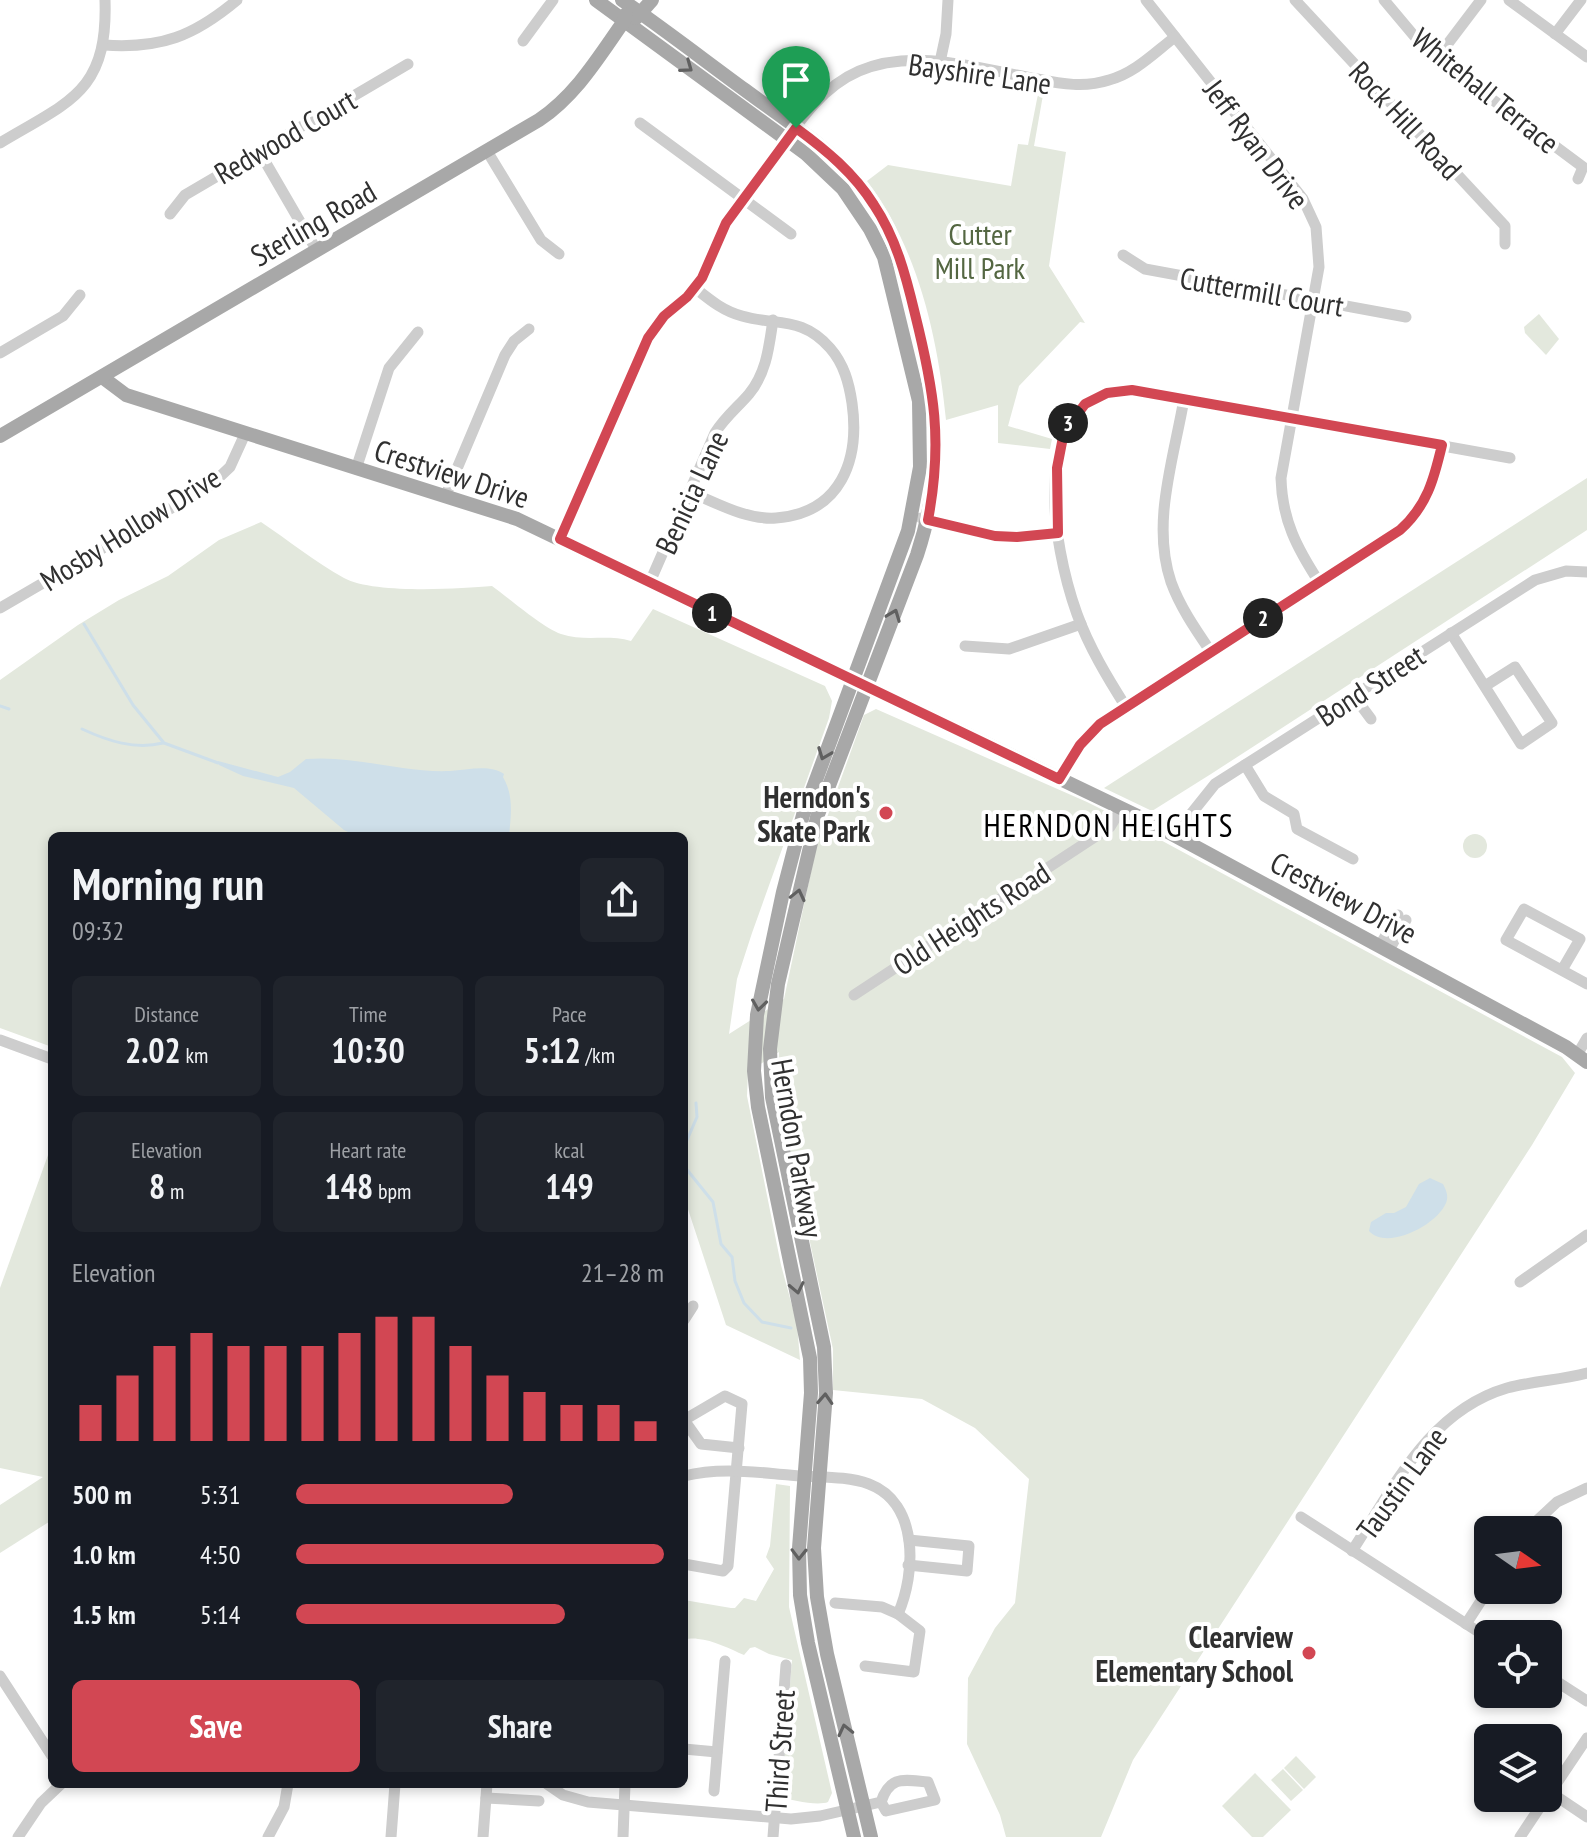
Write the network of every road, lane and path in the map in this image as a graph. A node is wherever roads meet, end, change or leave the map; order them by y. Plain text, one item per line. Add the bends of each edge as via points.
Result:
1 (105, 0) edge
2 (237, 0) edge
3 (553, 0) edge
4 (596, 0) edge
5 (652, 0) edge
6 (948, 0) edge
7 (1146, 0) edge
8 (1295, 0) edge
9 (1384, 0) edge
10 (1481, 0) edge
11 (1509, 0) edge
12 (1581, 0) edge
13 (632, 5) edge
14 (624, 21) junction
15 (1555, 34) junction
16 (1175, 37) junction
17 (523, 41) dead end
18 (104, 45) junction
19 (1587, 57) edge
20 (1437, 58) junction
21 (940, 62) junction
22 (408, 64) dead end
23 (640, 123) dead end
24 (792, 134) junction
25 (0, 143) edge
26 (259, 151) junction
27 (487, 151) junction
28 (1578, 179) dead end
29 (743, 199) junction
30 (170, 214) dead end
31 (791, 234) dead end
32 (1505, 244) dead end
33 (317, 251) junction
34 (559, 254) dead end
35 (1123, 255) dead end
36 (695, 288) junction
37 (80, 295) dead end
38 (1313, 300) junction
39 (1406, 317) dead end
40 (773, 320) junction
41 (529, 329) dead end
42 (418, 332) dead end
43 (0, 353) edge
44 (102, 377) junction
45 (1184, 399) junction
46 (1291, 419) junction
47 (245, 434) junction
48 (0, 436) edge
49 (1442, 445) junction
50 (1510, 458) dead end
51 (356, 469) junction
52 (690, 492) junction
53 (445, 497) junction
54 (912, 516) junction
55 (928, 520) junction
56 (1058, 533) junction
57 (560, 539) junction
58 (1587, 572) edge
59 (650, 582) junction
60 (1319, 582) junction
61 (0, 608) edge
62 (1081, 624) junction
63 (1451, 633) junction
64 (965, 646) dead end
65 (1211, 652) junction
66 (859, 684) junction
67 (1485, 686) junction
68 (1354, 696) junction
69 (1126, 707) junction
70 (1371, 719) dead end
71 (1245, 765) junction
72 (1059, 779) junction
73 (1121, 809) junction
74 (1178, 837) junction
75 (1353, 859) dead end
76 (1402, 918) dead end
77 (1385, 948) junction
78 (1562, 970) junction
79 (1587, 984) edge
80 (854, 995) dead end
81 (1587, 1038) edge
82 (0, 1040) edge
83 (48, 1058) edge
84 (1583, 1059) edge
85 (1587, 1235) edge
86 (1520, 1282) dead end
87 (693, 1306) dead end
88 (688, 1314) edge
89 (1587, 1373) edge
90 (688, 1418) edge
91 (688, 1426) edge
92 (739, 1448) junction
93 (737, 1471) junction
94 (688, 1475) edge
95 (812, 1477) junction
96 (1587, 1488) edge
97 (1542, 1516) edge
98 (1301, 1517) dead end
99 (909, 1540) junction
100 (1352, 1551) junction
101 (688, 1565) edge
102 (908, 1565) junction
103 (835, 1603) dead end
104 (1479, 1604) edge
105 (898, 1614) junction
106 (1466, 1624) junction
107 (1474, 1629) edge
108 (725, 1661) dead end
109 (786, 1665) dead end
110 (865, 1666) dead end
111 (1, 1681) edge
112 (1562, 1685) edge
113 (1587, 1701) edge
114 (1587, 1738) edge
115 (688, 1749) edge
116 (48, 1750) edge
117 (717, 1752) junction
118 (1562, 1775) edge
119 (57, 1788) edge
120 (287, 1788) edge
121 (395, 1788) edge
122 (487, 1788) edge
123 (554, 1788) edge
124 (625, 1788) edge
125 (714, 1791) dead end
126 (486, 1798) junction
127 (539, 1801) dead end
128 (881, 1802) junction
129 (1562, 1803) edge
130 (626, 1805) junction
131 (862, 1807) junction
132 (847, 1810) junction
133 (1537, 1812) edge
134 (775, 1817) junction
135 (1587, 1817) edge
136 (18, 1837) edge
137 (268, 1837) edge
138 (391, 1837) edge
139 (483, 1837) edge
140 (623, 1837) edge
141 (773, 1837) edge
142 (854, 1837) edge
143 (871, 1837) edge
144 (1520, 1837) edge

1 - 18 street
2 - 18 street via 194,30 160,44
3 - 17 street
4 - 14 main road, Herndon Parkway
5 - 13 main road
6 - 21 street
7 - 16 street, Jeff Ryan Drive
8 - 32 street, Rock Hill Road via 1505,226
9 - 20 street, Whitehall Terrace
10 - 20 street
11 - 15 street
12 - 15 street
13 - 14 main road
13 - 24 main road, Herndon Parkway
14 -> 24 main road, Herndon Parkway
14 - 27 main road, Sterling Road via 568,97
15 - 19 street
16 - 21 street, Bayshire Lane via 1139,66 1097,84 1066,84
16 - 38 street, Jeff Ryan Drive via 1303,199 1320,254
18 - 25 street via 93,74 73,98
20 - 28 street, Whitehall Terrace via 1583,167
21 - 24 street, Bayshire Lane via 889,62 856,72 827,91
22 - 26 street, Redwood Court
23 - 29 street
24 - 29 street, Bayshire Lane
24 - 54 main road, Herndon Parkway via 843,189 884,257 921,417
24 - 55 main road, Herndon Parkway via 831,155 855,180 897,249 935,406 936,467
26 - 30 street, Redwood Court via 185,195
26 - 33 street
27 - 33 main road, Sterling Road
27 - 34 street via 541,240
29 - 31 street
29 - 36 street, Bayshire Lane via 720,233
33 - 44 main road, Sterling Road
35 - 38 street, Cuttermill Court via 1145,269
36 - 40 street via 725,310
36 - 57 street, Bayshire Lane via 648,338
37 - 43 street via 63,316
38 - 39 street, Cuttermill Court
38 - 46 street, Jeff Ryan Drive
40 - 52 street, Benicia Lane via 764,370 715,433
40 - 52 street via 811,332 832,350 846,374 855,435 846,472 820,502 778,518 751,516
41 - 53 street via 508,349
42 - 51 street via 389,368
44 - 47 main road, Crestview Drive via 126,395
44 - 48 main road, Sterling Road
45 - 46 street
45 - 56 street via 1119,391 1096,398 1076,413 1060,442
45 - 65 street via 1164,512 1164,548 1179,600
46 - 49 street
46 - 60 street, Jeff Ryan Drive via 1281,478 1284,514 1295,545
47 - 51 main road, Crestview Drive
47 - 61 street, Mosby Hollow Drive via 230,467 211,485
49 - 50 street
49 - 60 street via 1433,484 1410,521
51 - 53 main road, Crestview Drive
52 - 59 street, Benicia Lane
53 - 57 main road, Crestview Drive via 517,519
54 - 55 street
54 - 66 main road, Herndon Parkway
55 - 56 street via 995,536
66 -> 55 main road, Herndon Parkway
56 - 62 street
57 - 59 main road, Crestview Drive
58 - 63 street, Bond Street via 1566,571 1535,580
59 - 66 main road, Crestview Drive
60 - 65 street
62 - 64 street via 1009,649
62 - 69 street
63 - 67 street
63 - 68 street, Bond Street
65 - 69 street
66 - 72 main road, Crestview Drive
66 - 95 main road, Herndon Parkway via 817,773 794,844 755,1038 758,1107 810,1358
67 - 67 street via 1521,744 1552,723 1515,667
68 - 70 street
68 - 71 street, Bond Street
69 - 72 street via 1089,734
71 - 74 street, Bond Street via 1202,797
71 - 75 street via 1264,796 1294,814 1297,829
72 - 73 main road, Crestview Drive
73 - 74 main road, Crestview Drive
73 - 80 street, Old Heights Road via 1110,827
74 - 77 main road, Crestview Drive
76 - 77 street
77 - 84 main road, Crestview Drive
78 - 78 street via 1580,939 1524,909 1506,940
78 - 79 street
81 - 84 street
82 - 83 street
85 - 86 street
87 - 88 street
89 - 100 street, Taustin Lane via 1507,1388 1454,1415 1414,1455
90 - 92 street via 725,1396 742,1404
91 - 92 street via 701,1444
92 - 93 street
93 - 94 street
93 - 95 street
93 - 101 street via 728,1566 723,1571
95 - 99 street via 858,1481 881,1490 906,1519
131 -> 95 main road, Herndon Parkway via 822,1630
95 -> 132 main road, Herndon Parkway via 799,1548 802,1611
96 - 97 street
98 - 100 street
99 - 102 street
99 - 102 street via 969,1546 967,1571
100 - 106 street
102 - 105 street
103 - 105 street via 882,1607
104 - 106 street
105 - 110 street via 920,1631 914,1672
106 - 107 street
108 - 117 street
109 - 134 street, Third Street
111 - 116 street
112 - 113 street
114 - 118 street
115 - 117 street
117 - 125 street
119 - 136 street
120 - 137 street
121 - 138 street
122 - 126 street
123 - 130 street via 572,1799
124 - 130 street
126 - 127 street
126 - 139 street
128 - 128 street via 886,1811 935,1800 928,1782 901,1780 885,1790
128 - 131 street
129 - 135 street
130 - 134 street
130 - 140 street
131 - 132 street
131 - 143 main road, Herndon Parkway
132 - 134 street via 807,1818
132 - 142 main road, Herndon Parkway
133 - 144 street
134 - 141 street, Third Street

